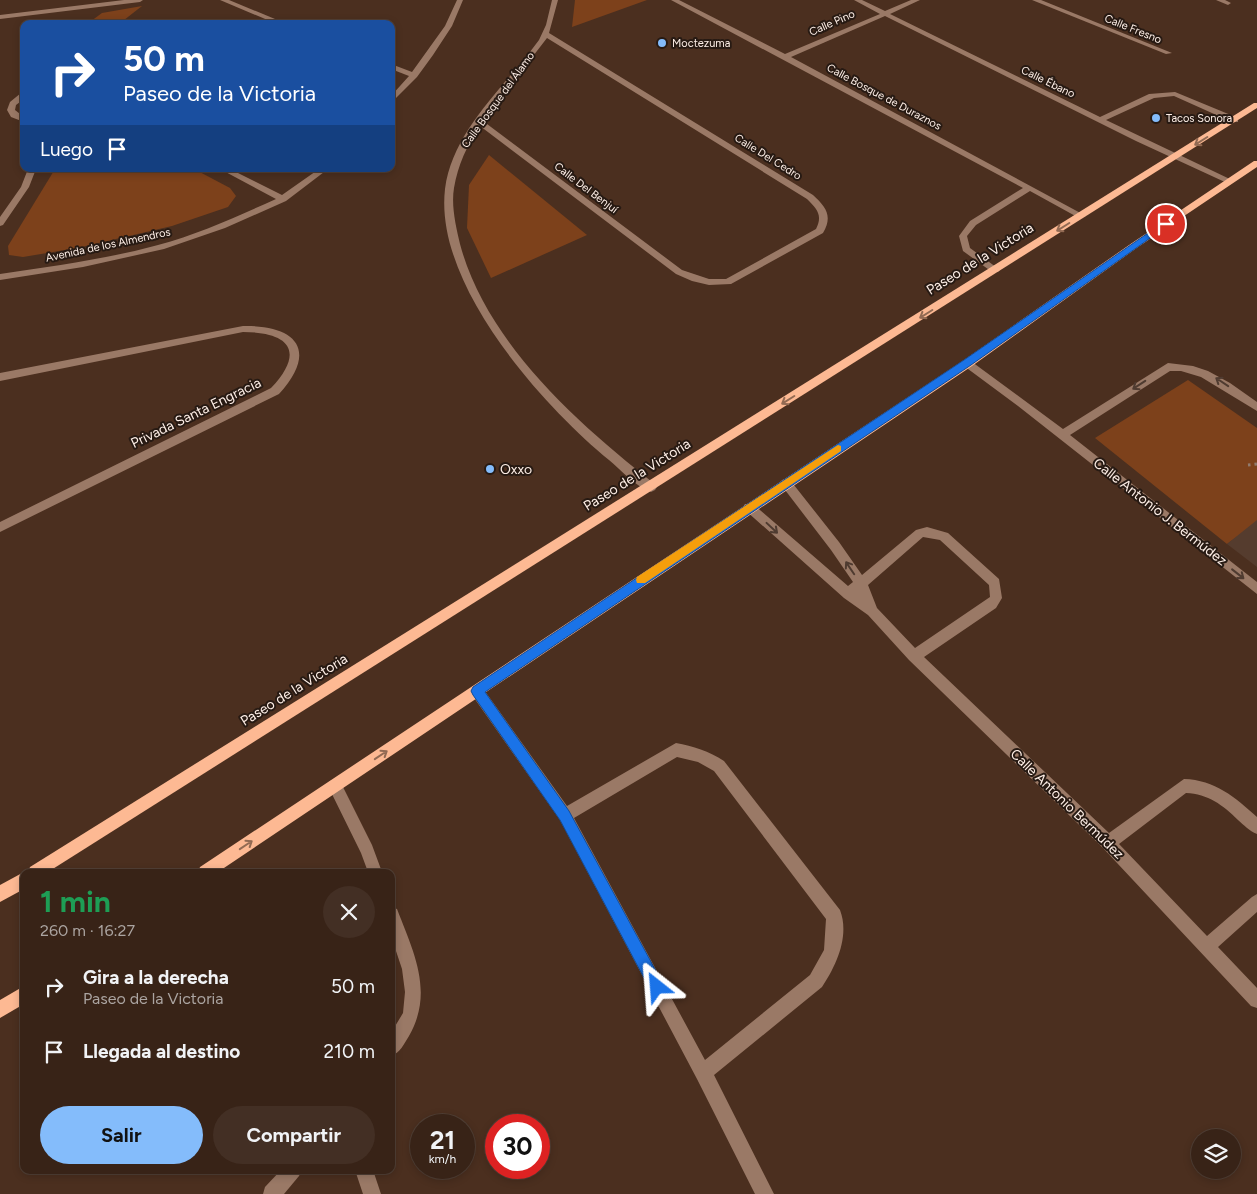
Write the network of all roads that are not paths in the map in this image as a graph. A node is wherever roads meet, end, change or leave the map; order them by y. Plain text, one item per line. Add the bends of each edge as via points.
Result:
1 (140, 0) edge
2 (223, 0) edge
3 (460, 0) edge
4 (555, 0) edge
5 (674, 0) edge
6 (857, 0) edge
7 (916, 0) edge
8 (1035, 0) edge
9 (1219, 0) edge
10 (1228, 3) dead end
11 (885, 13) junction
12 (0, 17) edge
13 (274, 20) edge
14 (546, 34) junction
15 (1168, 53) dead end
16 (785, 57) junction
17 (395, 68) edge
18 (414, 75) junction
19 (395, 96) edge
20 (20, 98) edge
21 (1257, 106) edge
22 (20, 118) edge
23 (1100, 120) junction
24 (1235, 120) junction
25 (480, 122) junction
26 (1177, 156) junction
27 (1257, 163) edge
28 (31, 172) edge
29 (230, 172) edge
30 (320, 172) edge
31 (1230, 181) junction
32 (1029, 188) junction
33 (283, 199) junction
34 (1082, 216) junction
35 (0, 222) edge
36 (995, 270) junction
37 (679, 272) joint
38 (0, 277) edge
39 (968, 363) junction
40 (0, 377) edge
41 (1257, 407) edge
42 (1062, 435) junction
43 (786, 483) junction
44 (651, 487) junction
45 (750, 507) junction
46 (0, 527) edge
47 (861, 584) junction
48 (1257, 589) edge
49 (848, 594) junction
50 (872, 611) junction
51 (914, 656) junction
52 (477, 691) junction
53 (335, 786) junction
54 (565, 815) junction
55 (1257, 827) edge
56 (1108, 843) junction
57 (40, 869) edge
58 (210, 869) edge
59 (374, 869) edge
60 (20, 882) edge
61 (0, 894) edge
62 (1257, 902) edge
63 (395, 925) edge
64 (1207, 946) junction
65 (20, 997) edge
66 (1257, 1000) edge
67 (0, 1010) edge
68 (395, 1043) edge
69 (703, 1073) junction
70 (290, 1174) edge
71 (365, 1174) edge
72 (272, 1194) edge
73 (372, 1194) edge
74 (764, 1194) edge

1 - 12 street
2 - 13 street
3 - 18 street via 456,15
4 - 14 street, Calle Bosque del Álamo
5 - 16 street, Calle Bosque de Duraznos
6 - 11 street, Calle Ébano
7 - 11 street, Calle Pino
8 - 15 street, Calle Fresno
9 - 10 street
11 - 16 street, Calle Pino
11 - 23 street, Calle Ébano
14 - 25 street, Calle Bosque del Álamo
14 - 37 street, Calle Del Cedro via 810,197 824,210 825,222 820,231 728,282 709,282
16 - 32 street, Calle Bosque de Duraznos
17 - 18 street
18 - 19 street
20 - 22 street via 11,110
21 - 24 main road, Paseo de la Victoria
23 - 24 street via 1152,96 1175,94
23 - 26 street, Calle Ébano
24 -> 26 main road, Paseo de la Victoria
25 - 37 street, Calle Del Benjuí
25 - 44 street, Calle Bosque del Álamo via 459,155 449,185 449,218 456,251 470,285 509,349 562,410 609,454
26 - 31 street, Calle Ébano
26 - 34 main road, Paseo de la Victoria
27 - 31 main road
28 - 35 street via 25,187
29 - 33 street
30 - 33 street, Avenida de los Almendros
31 - 39 main road
32 - 34 street, Calle Bosque de Duraznos
32 - 36 street via 973,223 963,236 966,249
33 - 38 street, Avenida de los Almendros via 222,226 161,247
34 -> 36 main road, Paseo de la Victoria
36 -> 44 main road, Paseo de la Victoria
39 - 42 street, Calle Antonio J. Bermúdez
39 - 43 main road
40 - 46 street, Privada Santa Engracia via 243,328 278,333 287,339 295,353 294,366 288,378 275,391
41 -> 42 street via 1210,375 1182,366 1168,367
42 -> 48 street, Calle Antonio J. Bermúdez
43 - 45 main road
47 -> 43 street, Calle Antonio Bermúdez
44 - 57 main road, Paseo de la Victoria
45 -> 49 street, Calle Antonio Bermúdez
45 - 52 main road
47 - 49 street
47 - 50 street, Calle Antonio Bermúdez
47 - 51 street via 920,533 927,532 944,536 995,583 996,598 992,604
49 - 50 street, Calle Antonio Bermúdez
50 - 51 street, Calle Antonio Bermúdez
51 - 56 street, Calle Antonio Bermúdez
53 -> 52 main road
52 - 54 street
58 -> 53 main road
53 - 59 street
54 - 69 street
54 - 69 street via 676,750 706,757 719,766 834,916 835,939 829,962 816,981
55 - 56 street via 1213,790 1184,786
56 - 64 street, Calle Antonio Bermúdez
60 - 61 main road
62 - 64 street
63 - 68 street via 409,961 414,1006
64 - 66 street, Calle Antonio Bermúdez
65 - 67 main road
69 - 74 street
70 - 72 street
71 - 73 street

